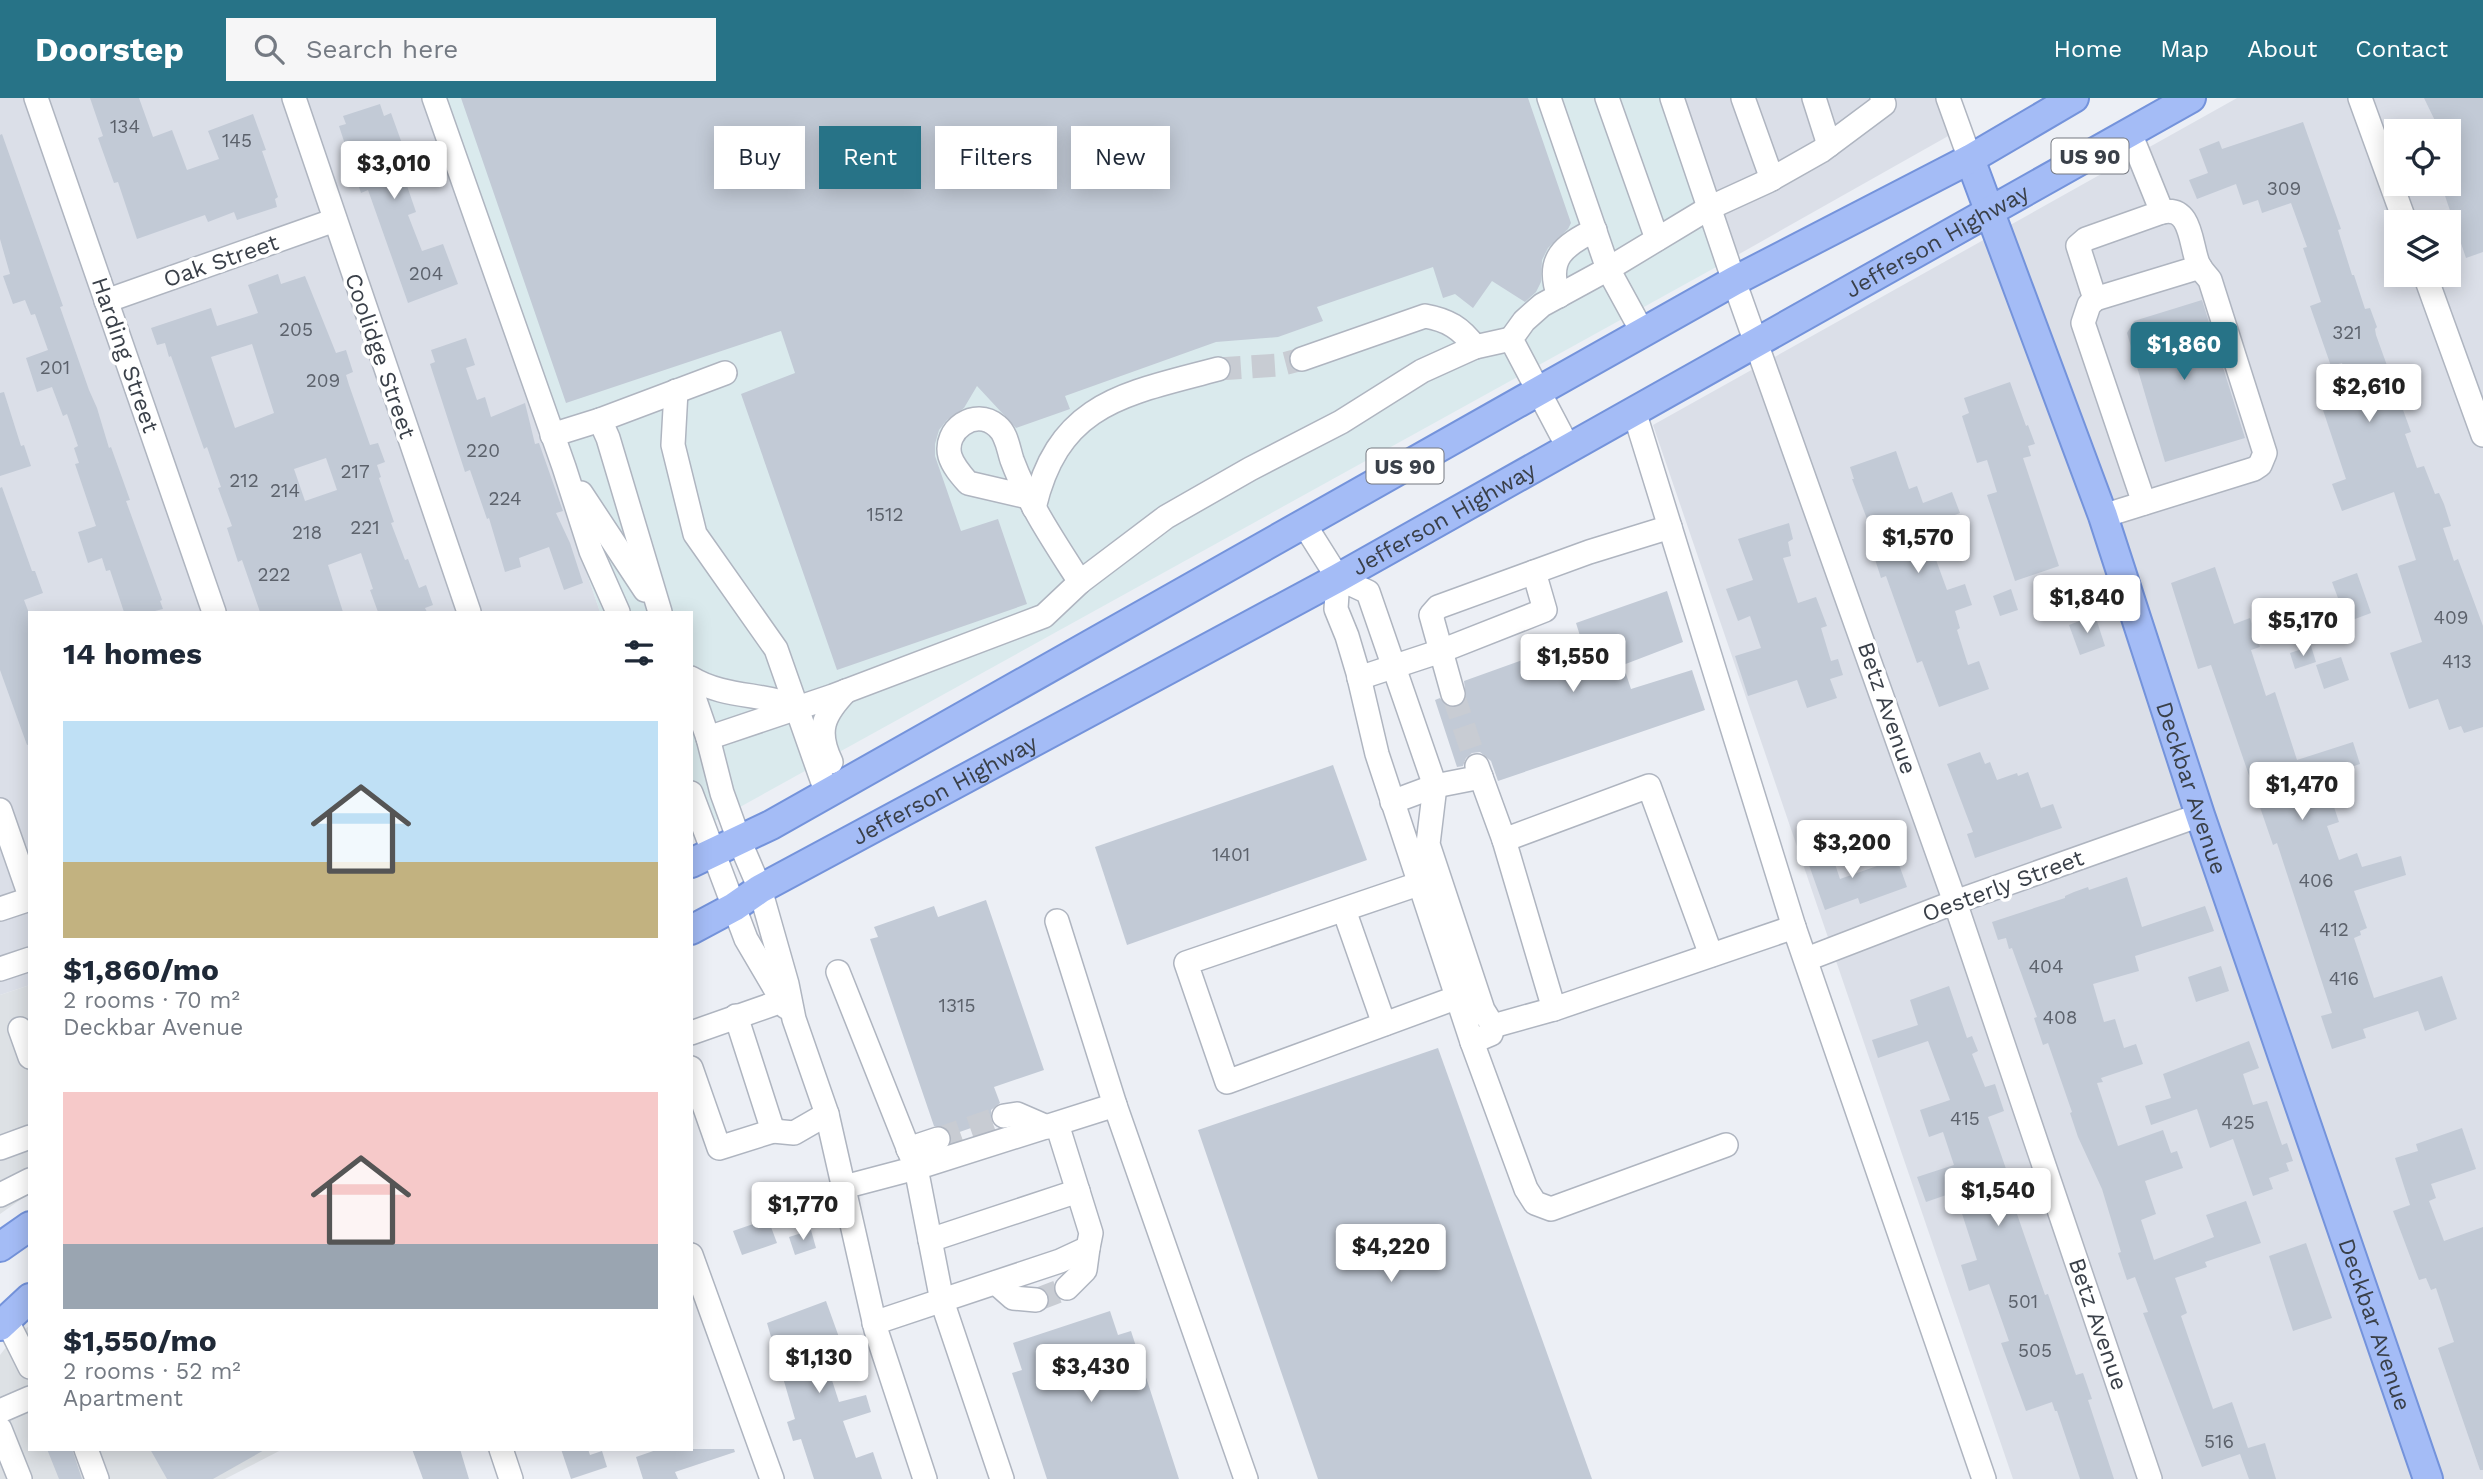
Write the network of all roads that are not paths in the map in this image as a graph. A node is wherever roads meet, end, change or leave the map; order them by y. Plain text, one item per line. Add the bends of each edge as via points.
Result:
1 (36, 98) edge
2 (294, 98) edge
3 (434, 98) edge
4 (1549, 98) edge
5 (1607, 98) edge
6 (1672, 98) edge
7 (1743, 98) edge
8 (1814, 98) edge
9 (1882, 98) edge
10 (1948, 98) edge
11 (2074, 98) edge
12 (2190, 98) edge
13 (2360, 98) edge
14 (2130, 133) junction
15 (1829, 145) junction
16 (1970, 159) junction
17 (1772, 179) junction
18 (1710, 208) junction
19 (2401, 210) edge
20 (2162, 212) junction
21 (1989, 213) junction
22 (335, 220) junction
23 (1595, 230) junction
24 (1657, 239) junction
25 (2200, 267) junction
26 (1608, 270) junction
27 (1734, 281) junction
28 (2429, 287) edge
29 (1559, 296) junction
30 (2095, 299) junction
31 (106, 301) junction
32 (1643, 333) junction
33 (1511, 340) junction
34 (1757, 340) junction
35 (1475, 346) junction
36 (1302, 359) tunnel mouth
37 (1218, 369) tunnel mouth
38 (725, 373) dead end
39 (676, 391) junction
40 (1537, 392) junction
41 (1634, 411) junction
42 (600, 420) junction
43 (552, 435) junction
44 (2483, 435) edge
45 (1569, 449) junction
46 (564, 467) junction
47 (2144, 503) junction
48 (2103, 516) junction
49 (1304, 524) junction
50 (1670, 527) junction
51 (1534, 572) junction
52 (1338, 578) junction
53 (1080, 582) junction
54 (214, 611) edge
55 (469, 611) edge
56 (618, 611) edge
57 (659, 611) edge
58 (660, 611) edge
59 (1441, 651) junction
60 (1395, 666) junction
61 (1359, 678) junction
62 (693, 679) edge
63 (847, 690) junction
64 (1453, 694) tunnel mouth
65 (693, 695) edge
66 (798, 707) junction
67 (708, 738) junction
68 (1435, 786) junction
69 (834, 789) junction
70 (693, 798) edge
71 (1392, 802) junction
72 (0, 810) edge
73 (2200, 815) junction
74 (1504, 840) junction
75 (715, 851) edge
76 (1429, 881) junction
77 (760, 889) junction
78 (28, 891) edge
79 (28, 898) edge
80 (1955, 902) junction
81 (734, 907) junction
82 (0, 909) edge
83 (1344, 910) junction
84 (1057, 921) dead end
85 (1794, 926) junction
86 (693, 929) edge
87 (1711, 955) junction
88 (1807, 959) junction
89 (28, 960) edge
90 (0, 970) edge
91 (838, 972) dead end
92 (1467, 994) junction
93 (1554, 1009) junction
94 (788, 1010) junction
95 (736, 1016) junction
96 (1384, 1024) junction
97 (1493, 1026) junction
98 (20, 1029) dead end
99 (693, 1031) edge
100 (1472, 1042) junction
101 (28, 1051) edge
102 (693, 1074) edge
103 (1115, 1105) junction
104 (827, 1114) junction
105 (1004, 1116) tunnel mouth
106 (1052, 1125) junction
107 (773, 1132) junction
108 (28, 1138) edge
109 (939, 1139) tunnel mouth
110 (1726, 1145) dead end
111 (0, 1148) edge
112 (912, 1158) junction
113 (28, 1181) edge
114 (844, 1186) junction
115 (1079, 1191) junction
116 (0, 1195) edge
117 (28, 1227) edge
118 (930, 1240) junction
119 (0, 1247) edge
120 (1088, 1248) junction
121 (693, 1261) edge
122 (996, 1283) junction
123 (1067, 1288) tunnel mouth
124 (28, 1300) edge
125 (1036, 1300) tunnel mouth
126 (942, 1301) junction
127 (3, 1323) edge
128 (874, 1323) junction
129 (28, 1364) edge
130 (28, 1399) edge
131 (0, 1411) edge
132 (0, 1429) edge
133 (87, 1451) edge
134 (502, 1451) edge
135 (12, 1475) edge
136 (97, 1479) edge
137 (511, 1479) edge
138 (772, 1479) edge
139 (925, 1479) edge
140 (1002, 1479) edge
141 (1246, 1479) edge
142 (1984, 1479) edge
143 (2150, 1479) edge
144 (2428, 1479) edge

1 - 31 street, Harding Street
2 - 22 street, Coolidge Street
3 - 43 street
4 - 23 street
5 - 24 street
6 - 18 street, Betz Avenue
7 - 17 street
8 - 15 street
9 - 15 street via 1884,104
10 - 16 street, Deckbar Avenue
11 - 16 main road, US 90
12 - 14 main road, Jefferson Highway / US 90
13 - 19 street
14 - 20 street
14 - 21 main road, Jefferson Highway / US 90
15 - 17 street
16 - 21 main road, Deckbar Avenue
16 - 27 main road, US 90
17 - 18 street
18 - 24 street
18 - 27 street, Betz Avenue
20 - 25 street via 2179,212 2185,220
20 - 30 street via 2080,243 2078,251
21 - 34 main road, Jefferson Highway / US 90
21 - 48 main road, Deckbar Avenue
22 - 31 street, Oak Street
22 - 55 street, Coolidge Street
23 - 26 street
23 - 29 street via 1576,239 1557,259 1553,280
24 - 26 street
25 - 30 street
25 - 47 street via 2210,280 2264,459 2254,469
26 - 29 street
26 - 32 street
27 - 32 main road, US 90
27 - 34 street, Betz Avenue
28 - 44 street
29 - 33 street via 1533,313
30 - 47 street via 2088,305 2083,323
31 - 54 street, Harding Street
32 - 40 main road, US 90
33 - 35 street
33 - 40 street
34 - 41 main road, Jefferson Highway / US 90
34 - 80 street, Betz Avenue
35 - 36 street via 1463,330 1425,316
35 - 53 street via 1422,371 1342,422 1166,517
37 - 53 street via 1130,393 1098,408 1073,428 1052,455 1031,502
38 - 39 street
39 - 42 street
39 - 66 street via 673,444 695,534 776,649
40 - 45 street
40 - 49 main road, US 90
41 - 45 main road, Jefferson Highway / US 90
41 - 50 street
42 - 43 street
42 - 58 street
43 - 46 street
45 - 52 main road, Jefferson Highway / US 90
46 - 56 street via 591,551
46 - 57 street
47 - 48 street
48 - 73 main road, Deckbar Avenue
49 - 52 street
49 - 69 main road, US 90
50 - 51 street
50 - 85 street
51 - 59 street via 1438,607 1431,615
51 - 59 street via 1545,610
52 - 60 street via 1368,592
52 - 61 street via 1336,609
52 - 77 main road, Jefferson Highway / US 90
53 - 63 street via 1044,616
59 - 60 street
59 - 64 street
60 - 61 street
60 - 68 street
61 - 71 street
62 - 66 street via 728,693
63 - 66 street
63 - 69 street via 828,711 822,736
65 - 67 street
66 - 67 street
66 - 69 street
67 - 75 street via 722,793
68 - 71 street
68 - 74 street via 1479,771
68 - 76 street
69 - 75 main road, US 90
70 - 75 street
71 - 76 street
72 - 78 street
73 - 80 street, Oesterly Street
73 - 144 main road, Deckbar Avenue
74 - 87 street via 1649,786
74 - 93 street
75 - 77 street
75 - 81 street
76 - 83 street
76 - 92 street
77 - 81 main road, Jefferson Highway / US 90
77 - 94 street via 788,984
79 - 82 street
80 - 88 street, Oesterly Street
80 - 143 street, Betz Avenue
81 - 86 main road, Jefferson Highway / US 90
81 - 94 street via 746,939
83 - 96 street
83 - 96 street via 1186,963 1227,1082
84 - 103 street
85 - 87 street
85 - 88 street
87 - 93 street
88 - 142 street
89 - 90 street
91 - 112 street
92 - 96 street
92 - 97 street
92 - 100 street
93 - 97 street
94 - 95 street
94 - 104 street
95 - 99 street
95 - 107 street
97 - 100 street via 1491,1034
98 - 101 street
100 - 110 street via 1535,1203 1551,1209
102 - 107 street via 719,1148
103 - 106 street
103 - 141 street
104 - 107 street via 794,1133
104 - 114 street
105 - 106 street via 1017,1114
106 - 112 street
106 - 115 street
108 - 111 street
109 - 112 street
112 - 114 street
112 - 118 street
113 - 116 street
114 - 128 street
115 - 118 street
115 - 120 street via 1091,1233
117 - 119 main road
118 - 126 street
120 - 122 street
120 - 123 street via 1085,1270
121 - 138 street
122 - 125 street via 1013,1298
122 - 126 street
124 - 127 main road
126 - 128 street
126 - 140 street
127 - 129 street
128 - 139 street
130 - 131 street
132 - 135 street
133 - 136 street
134 - 137 street

